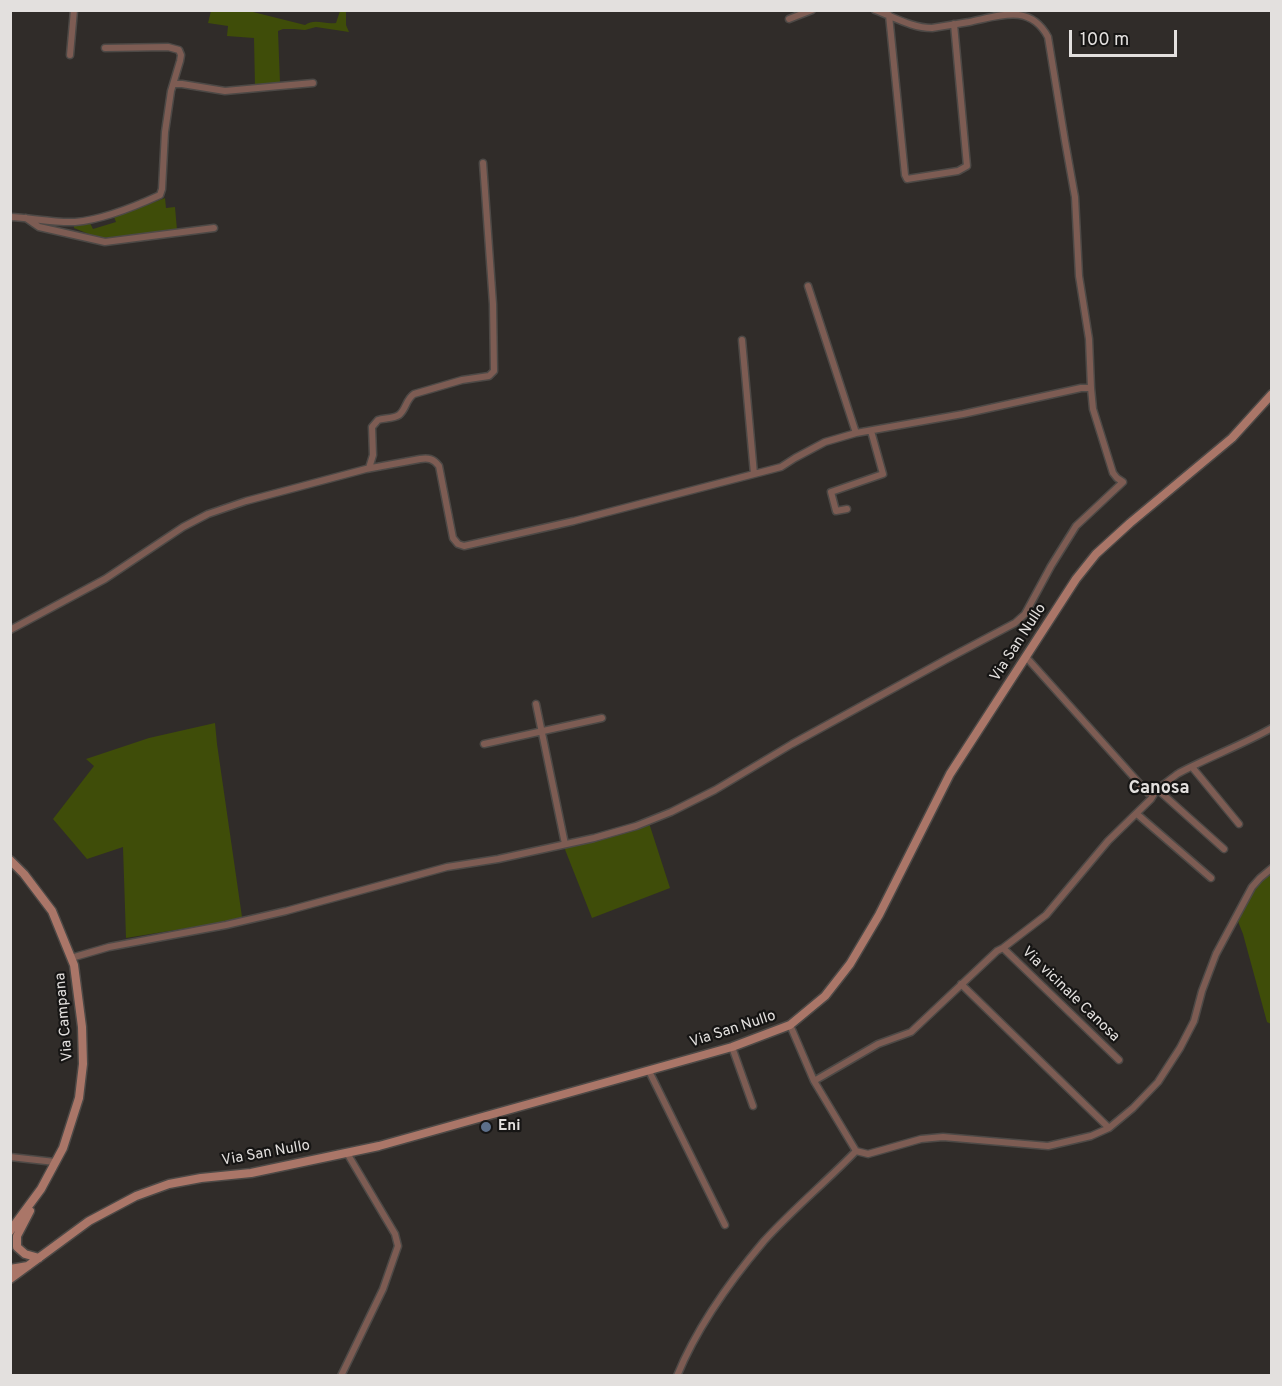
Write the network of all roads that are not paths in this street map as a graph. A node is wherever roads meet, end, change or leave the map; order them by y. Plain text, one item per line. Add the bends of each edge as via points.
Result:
1 (74, 10) edge
2 (812, 10) edge
3 (875, 10) edge
4 (889, 15) junction
5 (789, 19) dead end
6 (954, 24) junction
7 (105, 48) dead end
8 (70, 55) dead end
9 (313, 83) dead end
10 (174, 84) junction
11 (483, 163) dead end
12 (10, 217) edge
13 (25, 218) junction
14 (214, 228) dead end
15 (808, 286) dead end
16 (742, 340) dead end
17 (1091, 388) junction
18 (1272, 394) edge
19 (871, 431) junction
20 (856, 434) junction
21 (369, 468) junction
22 (753, 474) junction
23 (847, 509) dead end
24 (10, 630) edge
25 (1026, 657) junction
26 (536, 704) dead end
27 (602, 718) dead end
28 (1272, 728) edge
29 (542, 731) junction
30 (484, 744) dead end
31 (1192, 767) junction
32 (1157, 789) junction
33 (1137, 814) junction
34 (1239, 824) dead end
35 (565, 844) junction
36 (1224, 849) dead end
37 (10, 860) edge
38 (1272, 868) edge
39 (1211, 878) dead end
40 (1003, 948) junction
41 (71, 958) junction
42 (961, 984) junction
43 (790, 1026) junction
44 (732, 1047) junction
45 (1119, 1060) dead end
46 (649, 1071) junction
47 (814, 1081) junction
48 (753, 1106) dead end
49 (1109, 1128) junction
50 (856, 1151) junction
51 (347, 1153) junction
52 (10, 1157) edge
53 (55, 1162) junction
54 (41, 1189) junction
55 (24, 1211) junction
56 (10, 1222) edge
57 (725, 1225) dead end
58 (10, 1231) edge
59 (39, 1258) junction
60 (28, 1266) junction
61 (10, 1269) edge
62 (10, 1279) edge
63 (341, 1376) edge
64 (677, 1376) edge

1 - 8 street
2 - 5 street
3 - 4 street
4 - 6 street via 923,28
4 - 6 street via 907,179 967,166
6 - 17 street via 1019,14 1034,19 1048,37 1076,197 1079,276 1089,339
7 - 10 street via 179,50
9 - 10 street via 225,91
10 - 13 street via 160,195 95,219 76,222
11 - 21 street via 494,304 494,370 489,376 414,394 398,416 378,420 372,427 373,455
12 - 13 street
13 - 14 street via 39,227 105,242
15 - 20 street
16 - 22 street
17 - 19 street
17 - 35 street via 1095,416 1113,472 1123,482 1076,525 1025,614 1015,623 690,803 636,826
18 - 25 street, Via San Nullo via 1232,438 1096,554
19 - 20 street
19 - 23 street via 883,474 831,492 836,511
20 - 22 street via 825,442 781,467
21 - 22 street via 429,458 435,461 453,538 464,546
21 - 24 street via 208,514 105,579
25 - 32 street via 1145,791
25 - 43 street, Via San Nullo via 950,774 850,964 825,996
26 - 29 street
27 - 29 street
28 - 31 street
29 - 30 street
29 - 35 street
31 - 32 street
31 - 34 street
32 - 33 street
32 - 36 street
33 - 39 street
33 - 40 street via 1108,841 1046,915
35 - 41 street via 447,867 236,923
37 - 41 street, Via Campana via 52,911
38 - 49 street via 1252,887 1216,954 1194,1021 1180,1048 1158,1082
40 - 42 street
40 - 45 street, Via vicinale Canosa
41 - 53 street, Via Campana via 82,1028 83,1064 79,1098
42 - 47 street via 911,1032 878,1044
42 - 49 street
43 - 44 street, Via San Nullo
43 - 47 street
44 - 46 street, Via San Nullo
44 - 48 street
46 - 51 street, Via San Nullo
46 - 57 street
47 - 50 street
49 - 50 street via 1048,1146 943,1137 868,1154
50 - 64 street via 743,1268 695,1336
51 - 59 street, Via San Nullo via 251,1173 169,1184 89,1221
51 - 63 street via 395,1234 398,1246 383,1289
52 - 53 street
53 - 54 street, Via Campana
54 - 55 street, Via Campana
54 - 59 street via 17,1236 20,1251
55 - 56 street, Via Campana
55 - 58 street, Via Campana
59 - 60 street, Via San Nullo
60 - 61 street, Via San Nullo
60 - 62 street, Via San Nullo

